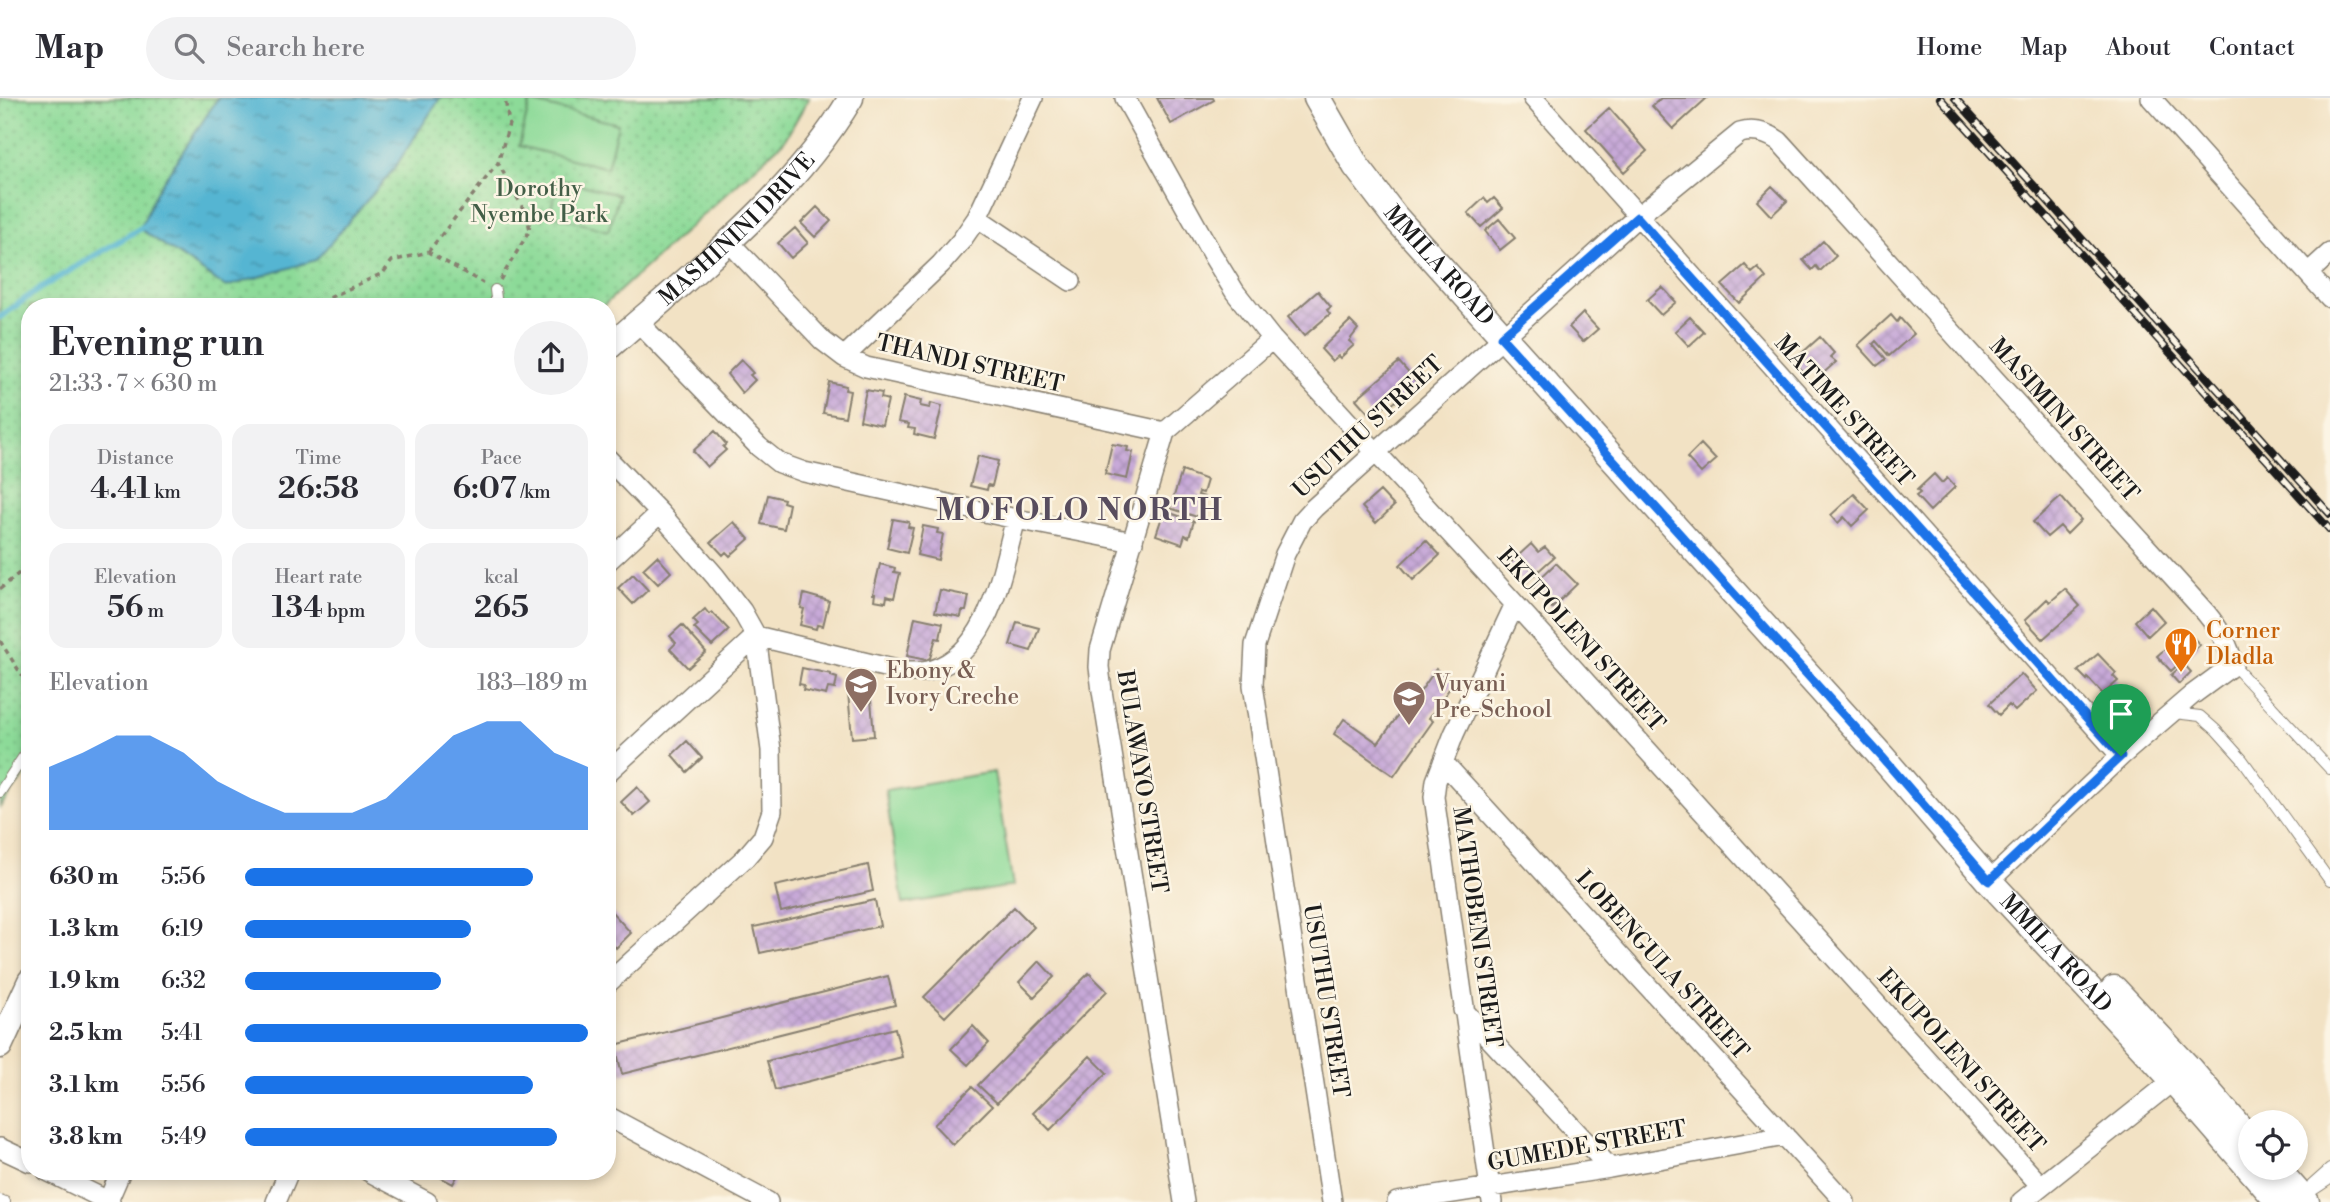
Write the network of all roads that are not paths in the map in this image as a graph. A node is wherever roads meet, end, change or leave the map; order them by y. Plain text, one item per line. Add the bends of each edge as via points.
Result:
1 (851, 98) edge
2 (1033, 98) edge
3 (1125, 98) edge
4 (1317, 98) edge
5 (1331, 98) edge
6 (1533, 98) edge
7 (2151, 98) edge
8 (1740, 133) joint
9 (1637, 217) junction
10 (977, 218) junction
11 (728, 241) junction
12 (2330, 253) edge
13 (2308, 273) junction
14 (1071, 281) dead end
15 (495, 290) road end
16 (496, 298) edge
17 (2330, 298) edge
18 (638, 322) junction
19 (1507, 332) junction
20 (1272, 339) junction
21 (616, 341) edge
22 (844, 357) junction
23 (1165, 432) junction
24 (1376, 451) junction
25 (616, 467) edge
26 (660, 513) junction
27 (1016, 519) junction
28 (1133, 542) junction
29 (616, 554) edge
30 (1515, 604) junction
31 (756, 636) junction
32 (2233, 665) junction
33 (2171, 713) junction
34 (2121, 756) junction
35 (21, 760) edge
36 (1443, 762) junction
37 (616, 765) edge
38 (2330, 769) edge
39 (0, 792) edge
40 (1996, 875) junction
41 (2330, 881) edge
42 (616, 976) edge
43 (21, 1000) edge
44 (1463, 1010) junction
45 (0, 1046) edge
46 (2181, 1075) junction
47 (616, 1121) edge
48 (2238, 1129) edge
49 (1785, 1136) junction
50 (0, 1148) edge
51 (21, 1158) edge
52 (1610, 1168) junction
53 (2330, 1168) edge
54 (2330, 1179) edge
55 (65, 1180) edge
56 (118, 1180) edge
57 (285, 1180) edge
58 (385, 1180) edge
59 (2285, 1180) edge
60 (2041, 1186) junction
61 (1491, 1195) edge
62 (2299, 1199) edge
63 (109, 1202) edge
64 (276, 1202) edge
65 (427, 1202) edge
66 (768, 1202) edge
67 (1184, 1202) edge
68 (1332, 1202) edge
69 (1397, 1202) edge
70 (1845, 1202) edge
71 (2021, 1202) edge

1 - 11 street, MASHININI DRIVE via 812,156
2 - 10 street
3 - 20 street, EKUPOLENI STREET via 1213,256
4 - 19 main road, MMILA ROAD via 1356,166 1395,217
5 - 19 main road, MMILA ROAD via 1375,173
6 - 9 street, MATIME STREET
7 - 13 street
8 - 9 street, USUTHU STREET
8 - 32 street, MASIMINI STREET via 1755,131 1779,141 2206,613 2222,635
9 - 19 street, USUTHU STREET
9 - 34 street, MATIME STREET
10 - 14 street
10 - 22 street via 941,264
11 - 18 street, MASHININI DRIVE
11 - 22 street, THANDI STREET via 823,341
12 - 13 street
13 - 17 street
15 - 16 lane
18 - 21 street, MASHININI DRIVE
18 - 27 street via 779,463
19 - 24 street, USUTHU STREET
19 - 40 main road, MMILA ROAD via 1882,757
20 - 23 street
20 - 24 street, EKUPOLENI STREET
22 - 23 street, THANDI STREET via 866,367
23 - 28 street, BULAWAYO STREET
24 - 30 street, EKUPOLENI STREET
24 - 68 street, USUTHU STREET via 1302,521 1285,554 1255,645 1253,665
25 - 26 street
26 - 29 street
26 - 31 street via 735,602
27 - 28 street
27 - 31 street via 988,616 976,638 948,663 930,671 905,672
28 - 67 street, BULAWAYO STREET via 1102,637 1099,667
30 - 36 street, MATHOBENI STREET
30 - 60 street, EKUPOLENI STREET
31 - 37 street
31 - 42 street via 771,750 772,811 763,836 745,858
32 - 33 street
32 - 38 lane, MASIMINI STREET
33 - 34 street
33 - 41 lane via 2200,716 2216,730
34 - 40 street
35 - 39 lane
36 - 44 street, MATHOBENI STREET via 1434,810
36 - 49 street, LOBENGULA STREET
40 - 46 main road, MMILA ROAD
43 - 45 street
44 - 52 street
44 - 61 street, MATHOBENI STREET
46 - 48 main road, MMILA ROAD
46 - 60 street
46 - 62 main road, MMILA ROAD
47 - 66 street
49 - 52 street, GUMEDE STREET
49 - 70 street, LOBENGULA STREET
50 - 51 street
52 - 61 street, GUMEDE STREET
53 - 62 lane
54 - 62 lane
55 - 63 street
56 - 63 street
57 - 64 street
58 - 65 street
59 - 62 main road
60 - 71 street
61 - 69 street, GUMEDE STREET

